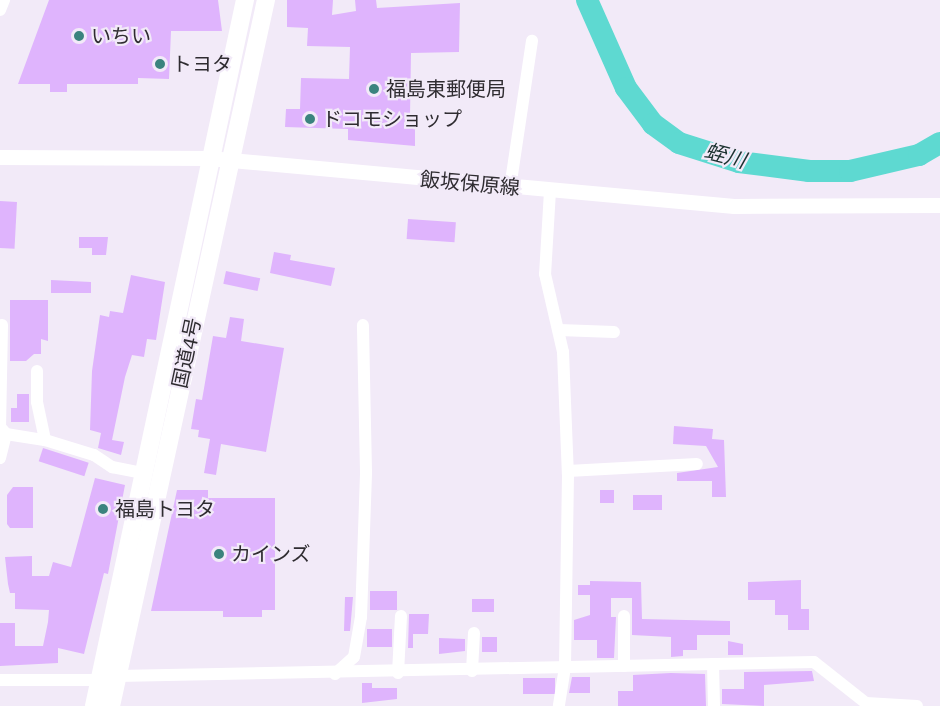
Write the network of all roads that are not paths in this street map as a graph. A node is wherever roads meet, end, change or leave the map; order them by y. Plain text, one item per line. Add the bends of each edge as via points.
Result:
1 (4, 0) edge
2 (245, 0) edge
3 (266, 0) edge
4 (0, 10) edge
5 (532, 40) dead end
6 (0, 157) edge
7 (209, 158) junction
8 (228, 161) junction
9 (510, 188) junction
10 (550, 191) junction
11 (940, 205) edge
12 (2, 325) dead end
13 (363, 325) dead end
14 (559, 330) junction
15 (614, 332) dead end
16 (37, 371) dead end
17 (6, 434) junction
18 (45, 440) junction
19 (0, 458) edge
20 (697, 464) dead end
21 (568, 471) junction
22 (144, 473) junction
23 (401, 616) dead end
24 (624, 616) dead end
25 (474, 633) dead end
26 (713, 664) junction
27 (624, 666) junction
28 (565, 667) junction
29 (472, 671) junction
30 (398, 673) junction
31 (335, 674) junction
32 (108, 678) junction
33 (0, 680) edge
34 (94, 706) edge
35 (111, 706) edge
36 (560, 706) edge
37 (714, 706) edge
38 (917, 706) edge

1 - 4 street
2 - 7 highway, 国道4号
3 - 8 highway, 国道4号
5 - 9 street
6 - 7 main road, 飯坂保原線
7 - 8 main road, 飯坂保原線
7 - 22 highway, 国道4号
8 - 9 main road, 飯坂保原線
8 - 32 highway, 国道4号
9 - 10 main road, 飯坂保原線
10 - 11 main road, 飯坂保原線 via 734,206
10 - 14 street via 545,274
12 - 17 street via 0,427
13 - 31 street via 366,472 361,616 354,657
14 - 15 street
14 - 21 street
16 - 18 street via 37,402
17 - 18 street
17 - 19 street
18 - 22 street via 94,455 112,467
20 - 21 street
21 - 28 street
22 - 32 highway, 国道4号
23 - 30 street
24 - 27 street
25 - 29 street
26 - 27 street
26 - 37 street
26 - 38 street via 814,662 866,703
27 - 28 street
28 - 29 street
28 - 36 street
29 - 30 street
30 - 31 street
31 - 32 street
32 - 33 street
32 - 34 highway, 国道4号
32 - 35 highway, 国道4号

